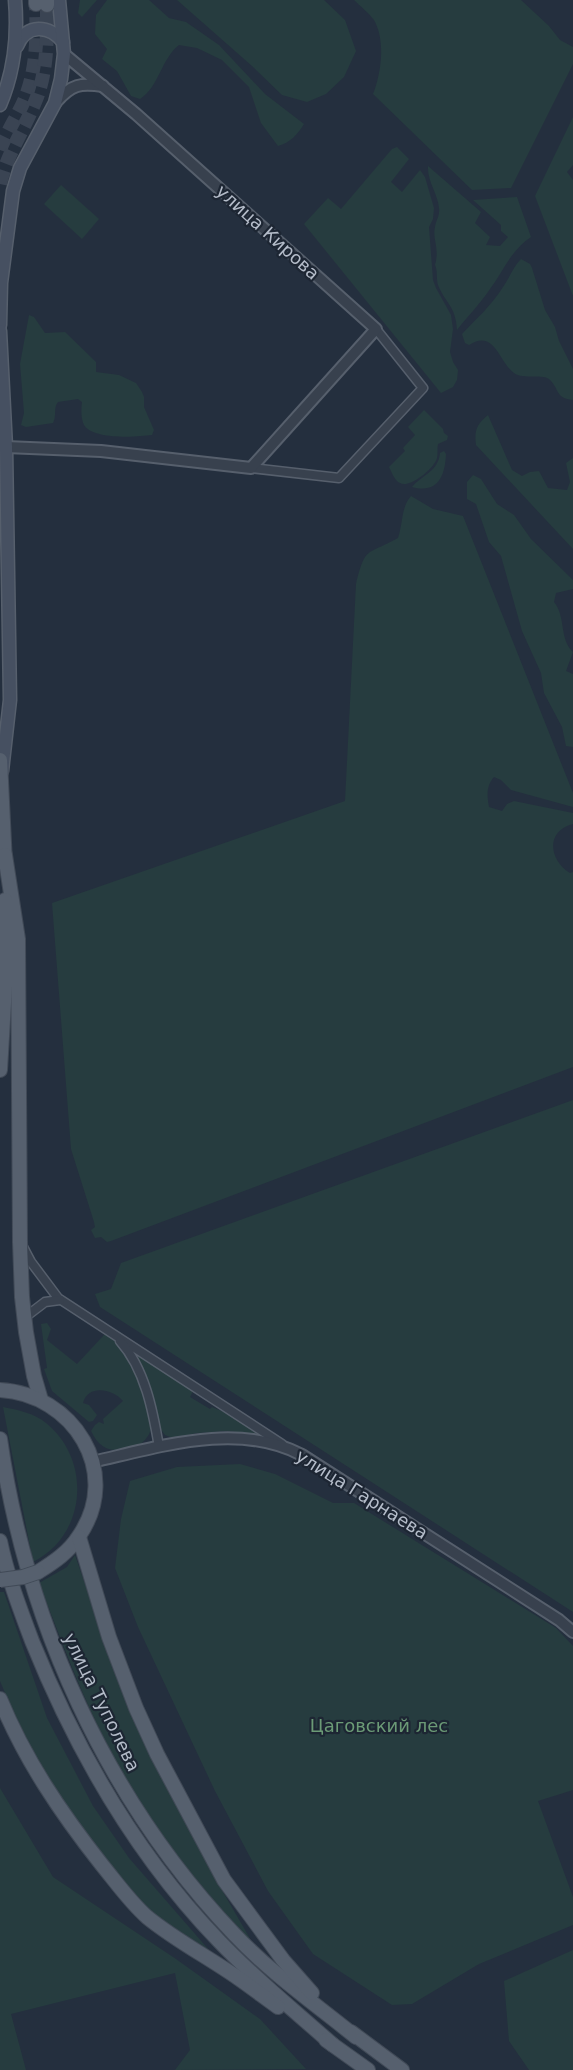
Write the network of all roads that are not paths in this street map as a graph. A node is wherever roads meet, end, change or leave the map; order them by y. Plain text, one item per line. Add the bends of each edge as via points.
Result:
1 (15, 0) edge
2 (45, 2) edge
3 (63, 48) junction
4 (14, 56) junction
5 (103, 86) junction
6 (2, 101) edge
7 (55, 103) junction
8 (3, 251) edge
9 (0, 325) edge
10 (376, 329) junction
11 (0, 331) edge
12 (6, 447) junction
13 (251, 468) junction
14 (0, 760) edge
15 (1, 784) edge
16 (5, 855) junction
17 (0, 1070) edge
18 (20, 1242) junction
19 (60, 1300) junction
20 (24, 1318) junction
21 (114, 1334) junction
22 (0, 1390) edge
23 (41, 1400) junction
24 (0, 1439) edge
25 (285, 1446) junction
26 (159, 1447) junction
27 (92, 1462) junction
28 (79, 1537) junction
29 (0, 1541) edge
30 (0, 1580) edge
31 (573, 1632) edge
32 (0, 1699) edge
33 (356, 2037) junction
34 (333, 2045) junction
35 (369, 2070) edge
36 (402, 2070) edge

1 - 4 main road
2 - 3 main road
3 - 4 main road via 56,33 35,29 19,41
3 - 5 street, улица Кирова
3 - 7 main road
4 - 6 main road
5 - 7 street via 82,84 66,90
5 - 10 street, улица Кирова
7 - 8 main road via 20,168
8 - 9 main road
10 - 13 street
10 - 13 street, улица Кирова via 423,388 339,478
11 - 12 main road
12 - 13 street via 102,452
12 - 15 main road via 10,700
14 - 15 main road
15 - 16 main road
16 - 17 main road via 5,986
16 - 18 main road via 18,939
18 - 19 street
18 - 20 main road
19 - 20 street via 45,1302
19 - 21 street
20 - 23 main road
21 - 25 street
21 - 26 street via 141,1376
22 - 23 main road
23 - 27 main road via 70,1421
24 - 33 main road, улица Туполева via 39,1609 90,1728 123,1788 148,1828 235,1935 268,1967
25 - 26 street, улица Гарнаева via 265,1440 216,1439
25 - 31 street, улица Гарнаева
26 - 27 street, улица Гарнаева
27 - 28 main road via 92,1508
28 - 30 main road, bridge via 61,1557 38,1572
28 - 33 main road via 109,1637 136,1708 224,1880 283,1960
29 - 34 main road, улица Туполева via 24,1619 58,1702 125,1822 178,1895 218,1941
32 - 34 main road via 39,1779 67,1821 146,1916
33 - 36 main road
34 - 35 main road

